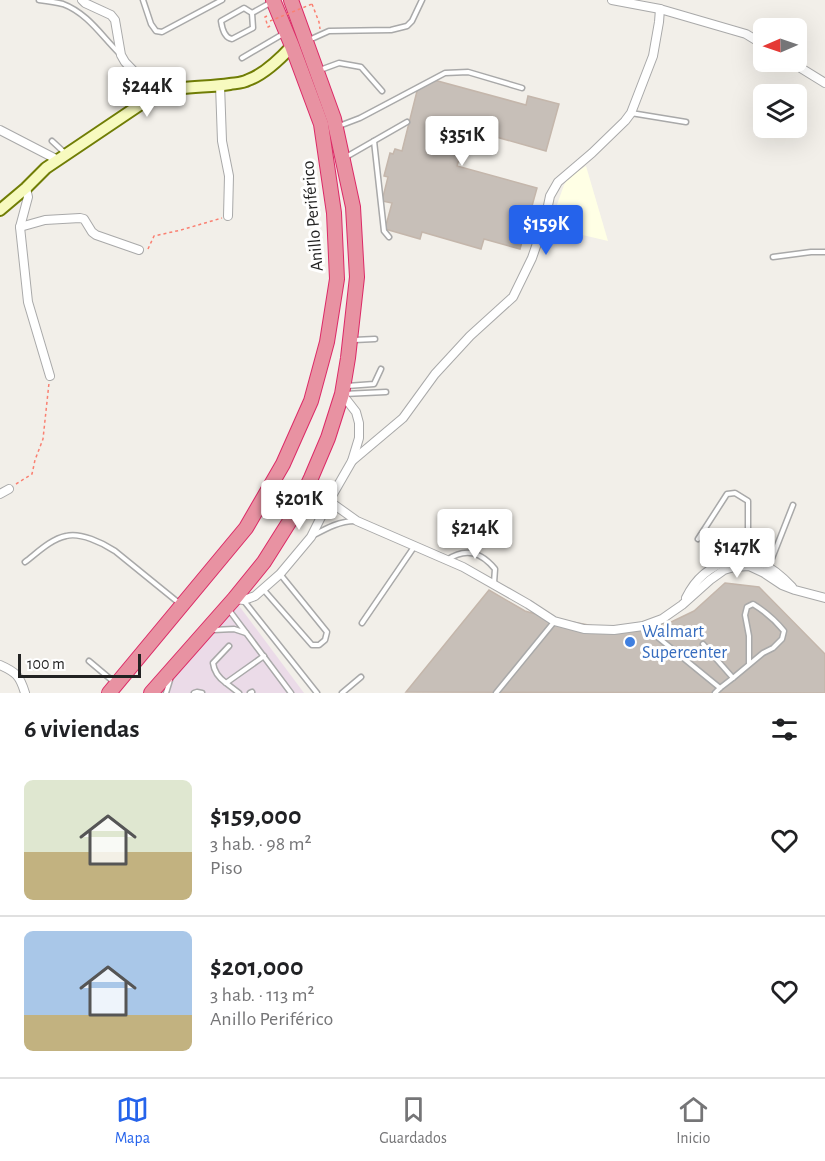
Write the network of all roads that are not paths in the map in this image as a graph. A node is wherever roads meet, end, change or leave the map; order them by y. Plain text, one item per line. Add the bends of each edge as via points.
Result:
1 (39, 0) edge
2 (82, 0) edge
3 (143, 0) edge
4 (222, 0) edge
5 (273, 0) edge
6 (291, 0) edge
7 (422, 0) edge
8 (612, 0) edge
9 (660, 9) junction
10 (252, 13) junction
11 (286, 32) junction
12 (753, 38) edge
13 (305, 41) junction
14 (121, 55) junction
15 (242, 58) dead end
16 (317, 72) junction
17 (807, 72) edge
18 (825, 83) edge
19 (220, 85) junction
20 (522, 88) dead end
21 (382, 91) dead end
22 (156, 94) junction
23 (631, 113) junction
24 (407, 122) dead end
25 (686, 122) dead end
26 (335, 127) junction
27 (0, 130) edge
28 (52, 141) dead end
29 (374, 141) junction
30 (62, 157) junction
31 (343, 159) junction
32 (26, 188) junction
33 (0, 210) edge
34 (228, 216) road end
35 (20, 227) junction
36 (389, 237) dead end
37 (138, 250) road end
38 (825, 252) edge
39 (773, 256) dead end
40 (375, 339) dead end
41 (350, 340) junction
42 (381, 369) dead end
43 (50, 376) road end
44 (343, 390) junction
45 (386, 392) dead end
46 (352, 460) junction
47 (311, 478) junction
48 (9, 489) road end
49 (0, 494) edge
50 (329, 501) junction
51 (793, 505) dead end
52 (357, 521) junction
53 (311, 537) junction
54 (698, 539) dead end
55 (748, 542) junction
56 (719, 544) dead end
57 (414, 546) junction
58 (446, 561) junction
59 (25, 562) dead end
60 (748, 562) junction
61 (769, 567) junction
62 (280, 574) junction
63 (494, 584) junction
64 (263, 589) junction
65 (795, 590) junction
66 (825, 598) edge
67 (235, 602) junction
68 (182, 605) junction
69 (554, 621) junction
70 (362, 623) dead end
71 (643, 626) junction
72 (206, 630) junction
73 (247, 633) junction
74 (704, 644) dead end
75 (229, 646) dead end
76 (264, 656) junction
77 (89, 661) dead end
78 (749, 664) junction
79 (0, 665) edge
80 (175, 665) junction
81 (362, 676) dead end
82 (733, 678) junction
83 (226, 683) junction
84 (113, 688) edge
85 (720, 688) junction
86 (25, 693) edge
87 (151, 693) edge
88 (165, 693) edge
89 (194, 693) edge
90 (202, 693) edge
91 (239, 693) edge
92 (291, 693) edge
93 (317, 693) edge
94 (342, 693) edge
95 (496, 693) edge
96 (715, 693) edge

1 - 14 lane via 62,4 86,17
2 - 14 street via 116,20
3 - 4 lane via 156,31 162,32
5 - 10 lane
5 - 11 highway, Anillo Periférico
6 - 13 highway, Anillo Periférico
7 - 13 lane via 407,26 329,31
8 - 9 street
9 - 12 street
9 - 23 street via 653,56
10 - 10 lane via 253,28 232,39 227,37 221,21 244,8
11 - 13 highway, Anillo Periférico
11 - 15 lane
13 - 16 highway, Anillo Periférico
13 - 19 main road via 248,81
13 - 68 highway, Anillo Periférico via 334,213 337,279 327,342 311,401 283,464 246,528
14 - 22 street
16 - 21 lane via 339,63 361,67
16 - 26 highway, Anillo Periférico
17 - 18 street
19 - 22 main road
19 - 34 street via 222,141 229,176
20 - 26 lane via 468,72 445,73
22 - 30 main road
23 - 25 lane
23 - 46 street via 558,182 550,196 532,258 513,297 435,374 404,418
24 - 29 lane
26 - 31 highway, Anillo Periférico
27 - 30 street
28 - 30 lane
29 - 31 lane
29 - 36 lane via 384,231
30 - 32 main road
31 - 41 highway, Anillo Periférico via 353,207 357,277
32 - 33 main road
32 - 35 street via 28,197
35 - 37 street via 45,220 80,218 96,235
35 - 43 street via 27,302
38 - 39 lane
40 - 41 lane
41 - 44 highway, Anillo Periférico
42 - 44 lane via 374,384
44 - 45 lane
44 - 46 street via 359,423
44 - 47 highway, Anillo Periférico
46 - 50 street
47 - 50 street
47 - 67 highway, Anillo Periférico via 293,516
48 - 49 street
50 - 52 street
50 - 53 street
51 - 61 lane
52 - 53 lane via 332,525
52 - 57 street
53 - 62 street
54 - 55 lane via 727,494 735,493 748,501
55 - 56 lane
55 - 60 lane
57 - 58 street
57 - 70 lane
58 - 63 street
58 - 63 lane via 466,552 480,557 495,568
59 - 68 lane via 65,536 90,539 115,551
60 - 61 street
60 - 65 street
60 - 71 street via 740,558 706,572 682,605
61 - 65 street
62 - 64 street
62 - 64 lane via 327,632 325,640 312,645
63 - 69 street
64 - 67 street
65 - 66 street
67 - 72 highway, Anillo Periférico
67 - 73 lane
67 - 93 lane
68 - 84 highway, Anillo Periférico
69 - 71 street via 584,629
69 - 95 lane
71 - 85 lane
72 - 73 lane via 234,629
72 - 80 highway, Anillo Periférico
73 - 76 lane
74 - 82 lane
75 - 83 lane via 213,663
76 - 83 lane
76 - 92 lane
77 - 84 lane
78 - 78 lane via 773,648 784,631 753,604 747,607 745,615
78 - 82 lane
79 - 86 street via 18,675
80 - 87 highway, Anillo Periférico
80 - 88 lane
81 - 94 lane
82 - 85 lane
83 - 91 lane
85 - 96 lane
89 - 90 lane

